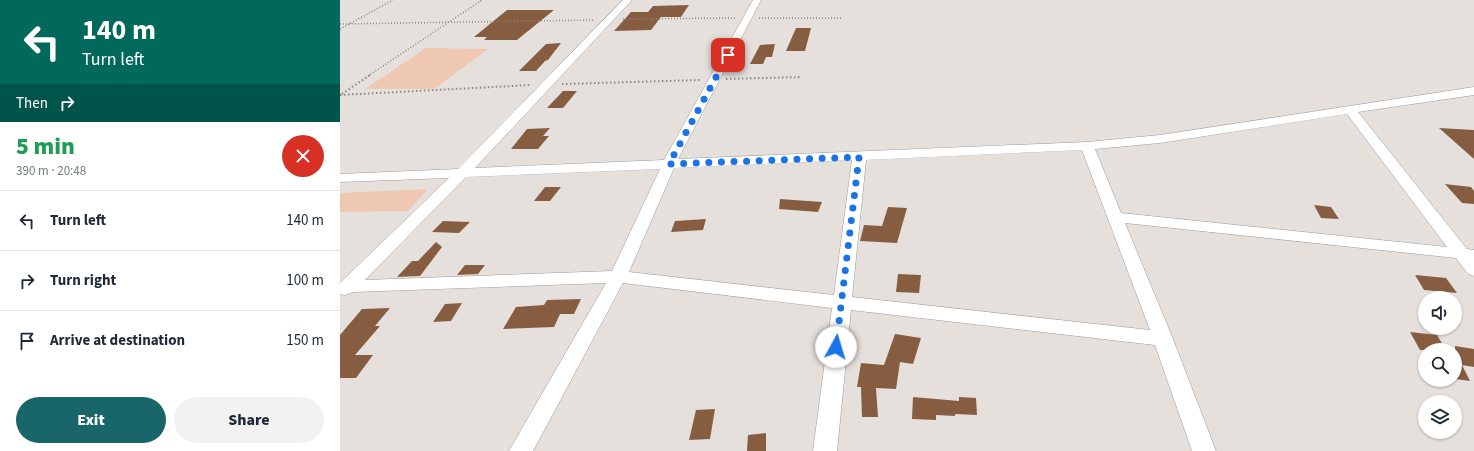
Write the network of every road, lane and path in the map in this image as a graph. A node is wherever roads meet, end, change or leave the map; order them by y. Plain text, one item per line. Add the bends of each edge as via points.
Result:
1 (393, 0) edge
2 (482, 0) edge
3 (628, 0) edge
4 (758, 0) edge
5 (340, 24) edge
6 (349, 24) junction
7 (340, 29) edge
8 (802, 77) dead end
9 (716, 79) junction
10 (547, 84) junction
11 (1469, 92) edge
12 (340, 95) edge
13 (1474, 103) edge
14 (1350, 110) junction
15 (1087, 146) junction
16 (859, 157) junction
17 (669, 164) junction
18 (463, 172) junction
19 (340, 178) edge
20 (1114, 217) junction
21 (1468, 254) edge
22 (1474, 270) edge
23 (618, 277) junction
24 (344, 290) edge
25 (841, 302) junction
26 (1163, 339) junction
27 (522, 451) edge
28 (825, 451) edge
29 (1204, 451) edge

1 - 6 path
2 - 12 path
3 - 10 street
4 - 9 street
5 - 6 path
6 - 7 path
8 - 9 path
9 - 10 path
9 - 17 street
10 - 12 path
10 - 18 street
11 - 13 street
11 - 14 street
14 - 15 street via 1160,139
14 - 21 street
15 - 16 street
15 - 20 street
16 - 17 street
16 - 25 street
17 - 18 street
17 - 23 street
18 - 19 street
18 - 24 street
20 - 21 street
20 - 26 street
21 - 22 street
23 - 24 street
23 - 25 street
23 - 27 street
25 - 26 street
25 - 28 street
26 - 29 street

